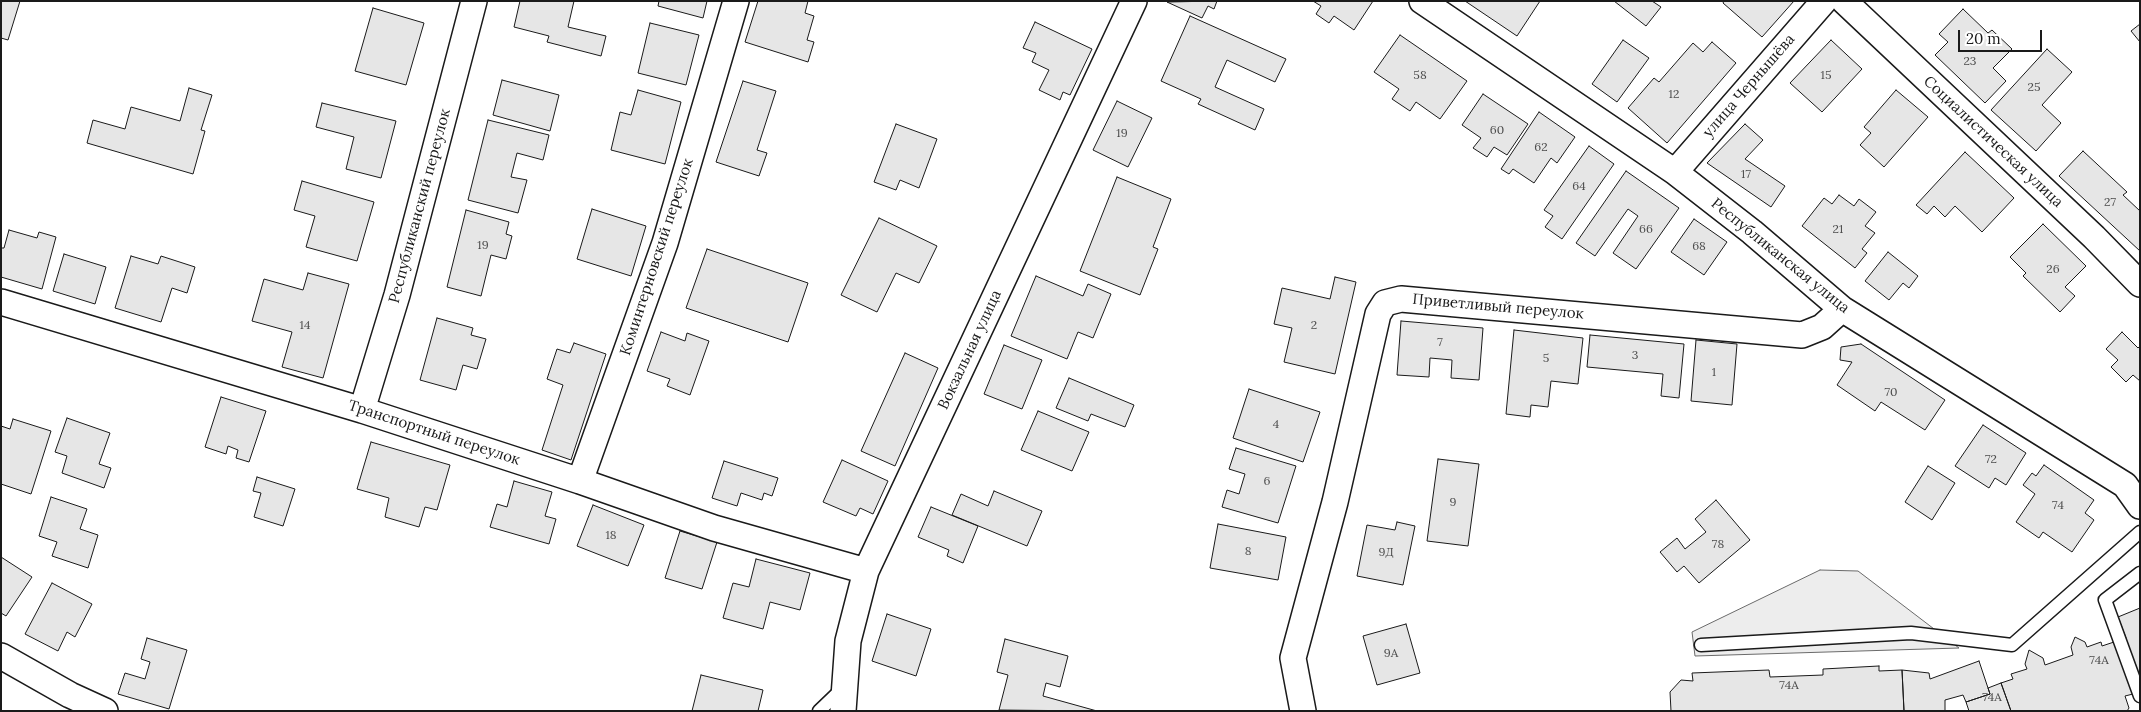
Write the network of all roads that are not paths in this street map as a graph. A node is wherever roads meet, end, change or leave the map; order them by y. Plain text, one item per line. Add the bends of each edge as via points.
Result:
1 (474, 1) edge
2 (736, 1) edge
3 (1134, 1) edge
4 (1422, 1) edge
5 (1824, 1) edge
6 (1844, 1) edge
7 (1675, 172) junction
8 (2140, 284) edge
9 (1, 302) edge
10 (1842, 309) junction
11 (362, 410) junction
12 (580, 481) junction
13 (2140, 506) edge
14 (2140, 532) edge
15 (866, 570) junction
16 (2140, 573) edge
17 (1701, 645) dead end
18 (1, 656) edge
19 (845, 686) junction
20 (2140, 696) edge
21 (105, 711) edge
22 (819, 711) edge
23 (843, 711) edge
24 (1303, 711) edge

1 - 11 street, Республиканский переулок via 397,295
2 - 12 street, Коминтерновский переулок via 665,243
3 - 15 street, Вокзальная улица
4 - 7 street, Республиканская улица
5 - 7 street, улица Чернышёва
6 - 8 street, Социалистическая улица
7 - 10 street, Республиканская улица
9 - 11 street, Транспортный переулок
10 - 13 street, Республиканская улица via 2125,485
10 - 24 street, Приветливый переулок via 1822,327 1802,335 1401,299 1385,303 1378,314 1335,502 1293,658
11 - 12 street, Транспортный переулок
12 - 15 street, Транспортный переулок via 714,528
14 - 17 lane via 2012,645 1912,633
15 - 19 street, Вокзальная улица via 848,641
16 - 20 lane via 2105,600
18 - 21 street
19 - 22 lane
19 - 23 street, Вокзальная улица

